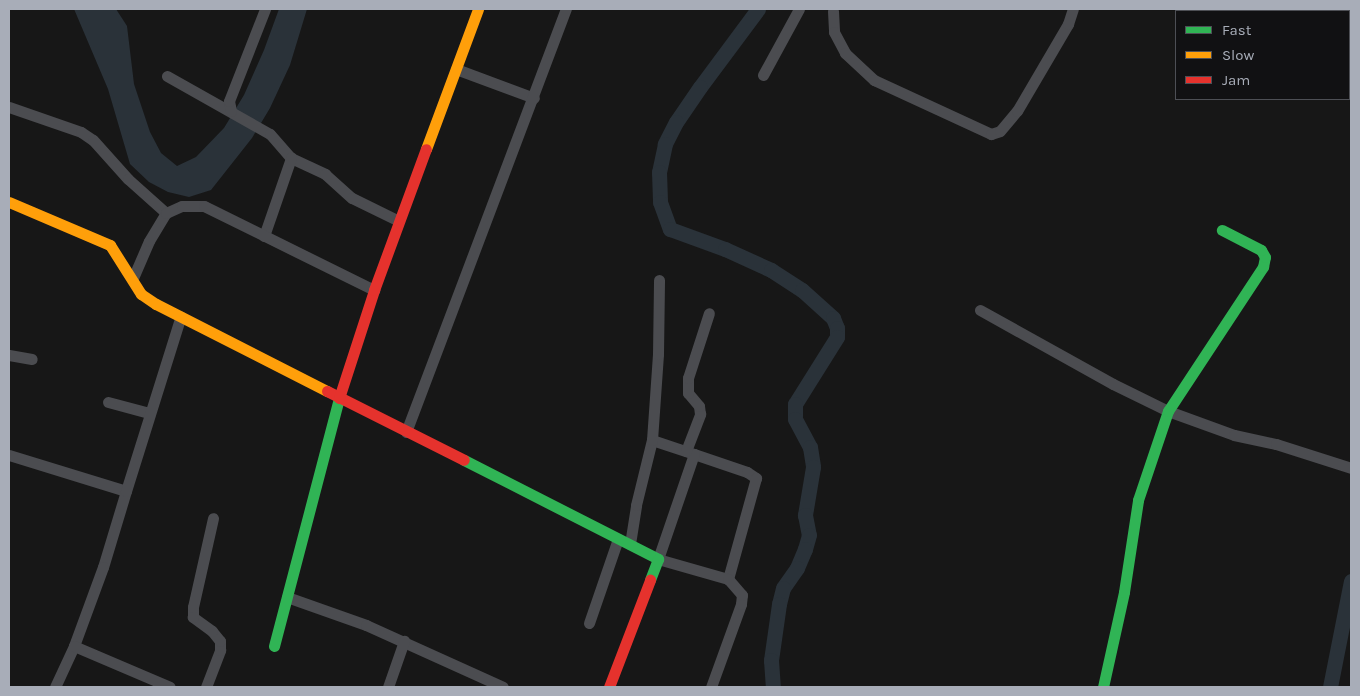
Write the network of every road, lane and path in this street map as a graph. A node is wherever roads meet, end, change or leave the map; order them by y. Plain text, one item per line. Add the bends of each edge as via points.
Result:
1 (264, 9) edge
2 (478, 9) edge
3 (566, 9) edge
4 (799, 9) edge
5 (831, 9) edge
6 (1073, 9) edge
7 (456, 69) junction
8 (763, 75) dead end
9 (167, 76) dead end
10 (534, 98) junction
11 (9, 107) edge
12 (231, 111) junction
13 (291, 158) junction
14 (9, 202) edge
15 (166, 213) junction
16 (399, 221) junction
17 (1222, 230) dead end
18 (264, 236) junction
19 (133, 278) junction
20 (659, 280) dead end
21 (374, 290) junction
22 (980, 310) dead end
23 (709, 313) dead end
24 (181, 316) junction
25 (9, 355) edge
26 (32, 359) dead end
27 (339, 398) junction
28 (108, 402) dead end
29 (1168, 411) junction
30 (149, 413) junction
31 (406, 432) junction
32 (652, 440) junction
33 (690, 452) junction
34 (9, 456) edge
35 (1351, 468) edge
36 (126, 491) junction
37 (213, 518) dead end
38 (618, 538) junction
39 (630, 544) junction
40 (658, 559) junction
41 (728, 578) junction
42 (287, 598) junction
43 (588, 623) dead end
44 (404, 641) junction
45 (74, 646) junction
46 (274, 646) dead end
47 (56, 687) edge
48 (170, 687) edge
49 (206, 687) edge
50 (388, 687) edge
51 (503, 687) edge
52 (609, 687) edge
53 (711, 687) edge
54 (1103, 687) edge

1 - 12 street via 229,101
2 - 7 street
3 - 10 street
4 - 8 street
5 - 6 street via 834,32 845,53 874,80 991,134 1000,131 1017,111 1068,24
7 - 10 street
7 - 16 street
9 - 12 street
10 - 31 street
11 - 15 street via 81,132 93,140 128,179
12 - 13 street via 270,134
13 - 16 street via 325,174 352,198
13 - 18 street
14 - 19 street via 110,245
15 - 18 street via 182,206 204,206
15 - 19 street
16 - 21 street
17 - 29 street via 1261,250 1263,266
18 - 21 street
19 - 24 street via 141,294
20 - 32 street
21 - 27 street
22 - 29 street
23 - 33 street via 688,378 688,392 699,406 700,414
24 - 27 street
24 - 30 street
25 - 26 street
27 - 31 street
27 - 42 street
28 - 30 street
29 - 35 street via 1234,435 1276,444
29 - 54 street via 1138,500 1124,592
30 - 36 street
31 - 38 street
32 - 33 street
32 - 39 street
33 - 40 street
33 - 41 street via 748,472 756,478
34 - 36 street
36 - 45 street
37 - 49 street via 193,607 193,617 220,641 220,650
38 - 39 street
38 - 43 street
39 - 40 street
40 - 41 street
40 - 52 street
41 - 53 street via 742,595 741,604
42 - 44 street
42 - 46 street
44 - 50 street
44 - 51 street
45 - 47 street
45 - 48 street

